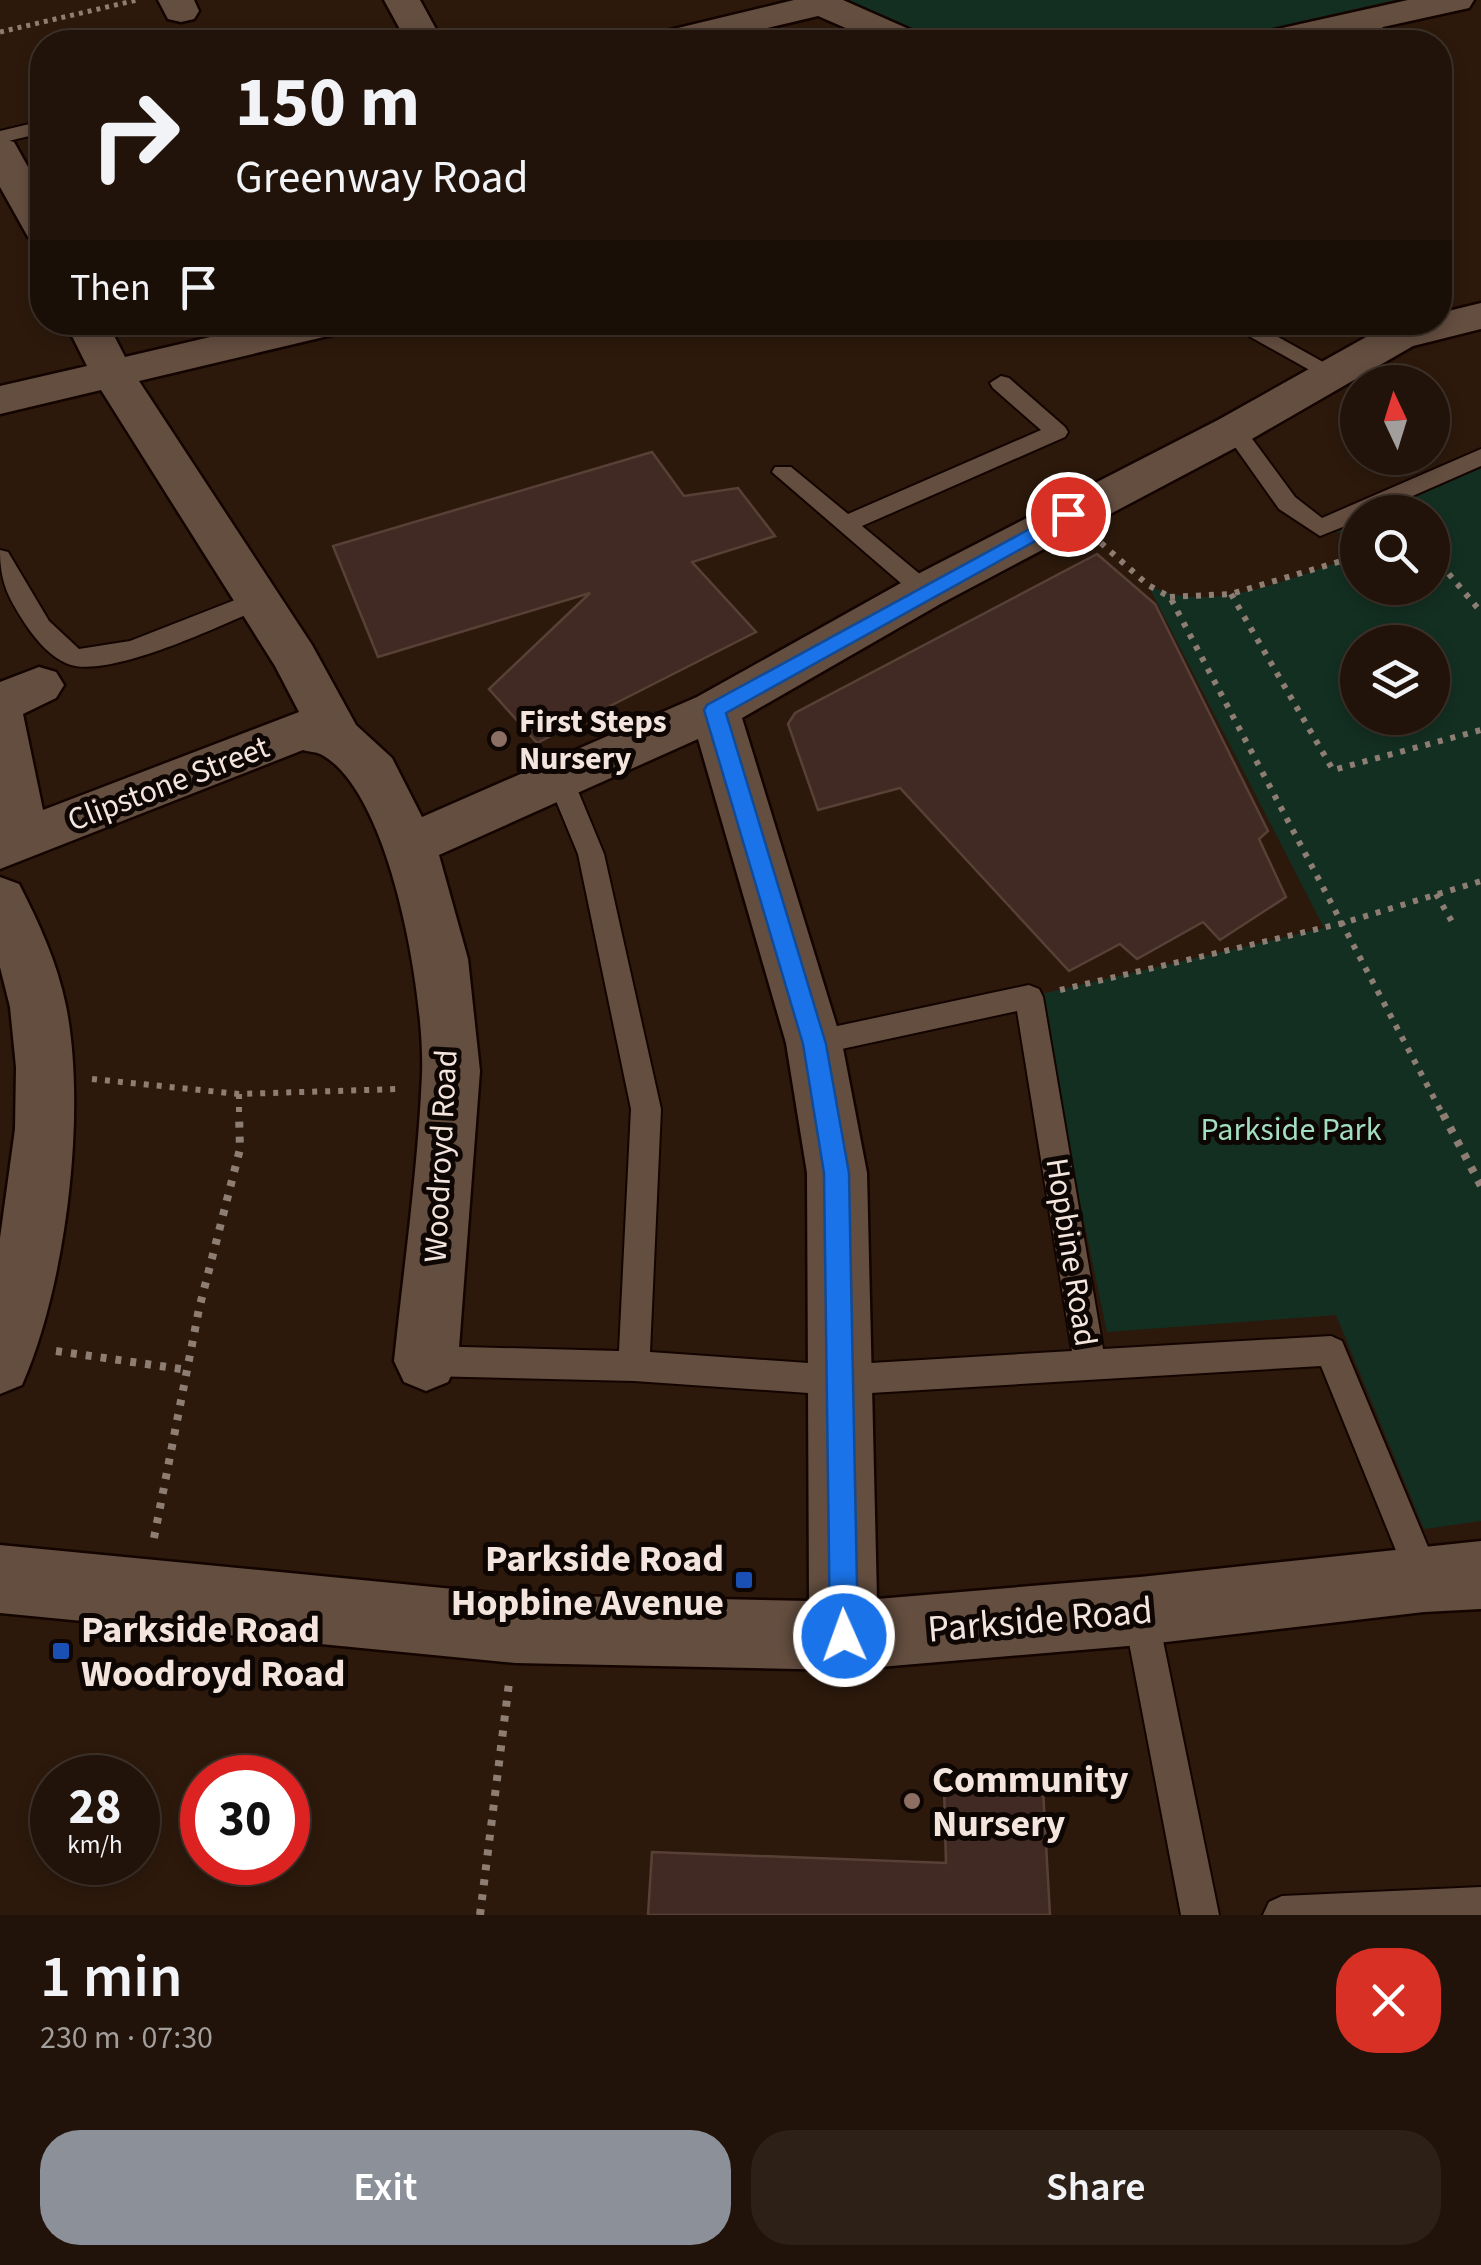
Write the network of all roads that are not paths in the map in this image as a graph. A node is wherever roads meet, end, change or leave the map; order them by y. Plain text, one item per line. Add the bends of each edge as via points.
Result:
1 (402, 0) edge
2 (1456, 0) edge
3 (817, 2) edge
4 (410, 30) edge
5 (711, 30) edge
6 (880, 30) edge
7 (1379, 30) edge
8 (30, 130) edge
9 (0, 137) edge
10 (0, 150) edge
11 (30, 195) edge
12 (1452, 293) edge
13 (1478, 315) edge
14 (1452, 322) edge
15 (187, 335) edge
16 (1259, 335) edge
17 (1403, 335) edge
18 (97, 343) edge
19 (1330, 372) junction
20 (1001, 383) dead end
21 (0, 400) edge
22 (1216, 440) junction
23 (1481, 457) edge
24 (783, 472) dead end
25 (845, 524) junction
26 (0, 558) edge
27 (926, 591) junction
28 (258, 600) junction
29 (715, 710) junction
30 (0, 718) edge
31 (338, 738) junction
32 (560, 779) junction
33 (11, 844) edge
34 (410, 845) junction
35 (0, 899) edge
36 (814, 1044) junction
37 (3, 1354) edge
38 (426, 1361) joint
39 (1090, 1364) junction
40 (634, 1366) junction
41 (837, 1380) junction
42 (1452, 1576) edge
43 (0, 1579) edge
44 (1140, 1612) junction
45 (844, 1636) junction
46 (1481, 1906) edge
47 (1200, 1915) edge
48 (1282, 1915) edge

1 - 4 street
2 - 7 street
3 - 5 street
3 - 6 street
8 - 9 lane
10 - 11 street
12 - 13 street
13 - 14 street
15 - 18 street
16 - 19 lane
17 - 19 street
18 - 21 street
18 - 28 street
19 - 22 street
20 - 25 lane via 1057,432
22 - 23 lane via 1320,528
22 - 27 street
24 - 25 lane
25 - 27 lane
26 - 28 lane via 31,613 78,660 109,658
27 - 29 street
28 - 31 street, Woodroyd Road
29 - 32 street
29 - 36 street
30 - 33 street
31 - 33 street, Clipstone Street via 300,732
31 - 34 street, Woodroyd Road via 374,772
32 - 34 street
32 - 40 lane via 591,854 646,1108
34 - 38 street, Woodroyd Road via 440,958 451,1071
35 - 37 street via 44,1034 46,1074 35,1220
36 - 39 lane, Hopbine Road via 1030,997
36 - 41 street via 837,1173
38 - 40 lane
39 - 41 lane
39 - 42 lane, Hopbine Road via 1331,1351
40 - 41 lane
41 - 45 street
42 - 44 street, Parkside Road
43 - 45 street, Parkside Road via 516,1629
44 - 45 street, Parkside Road
44 - 47 lane
46 - 48 lane

